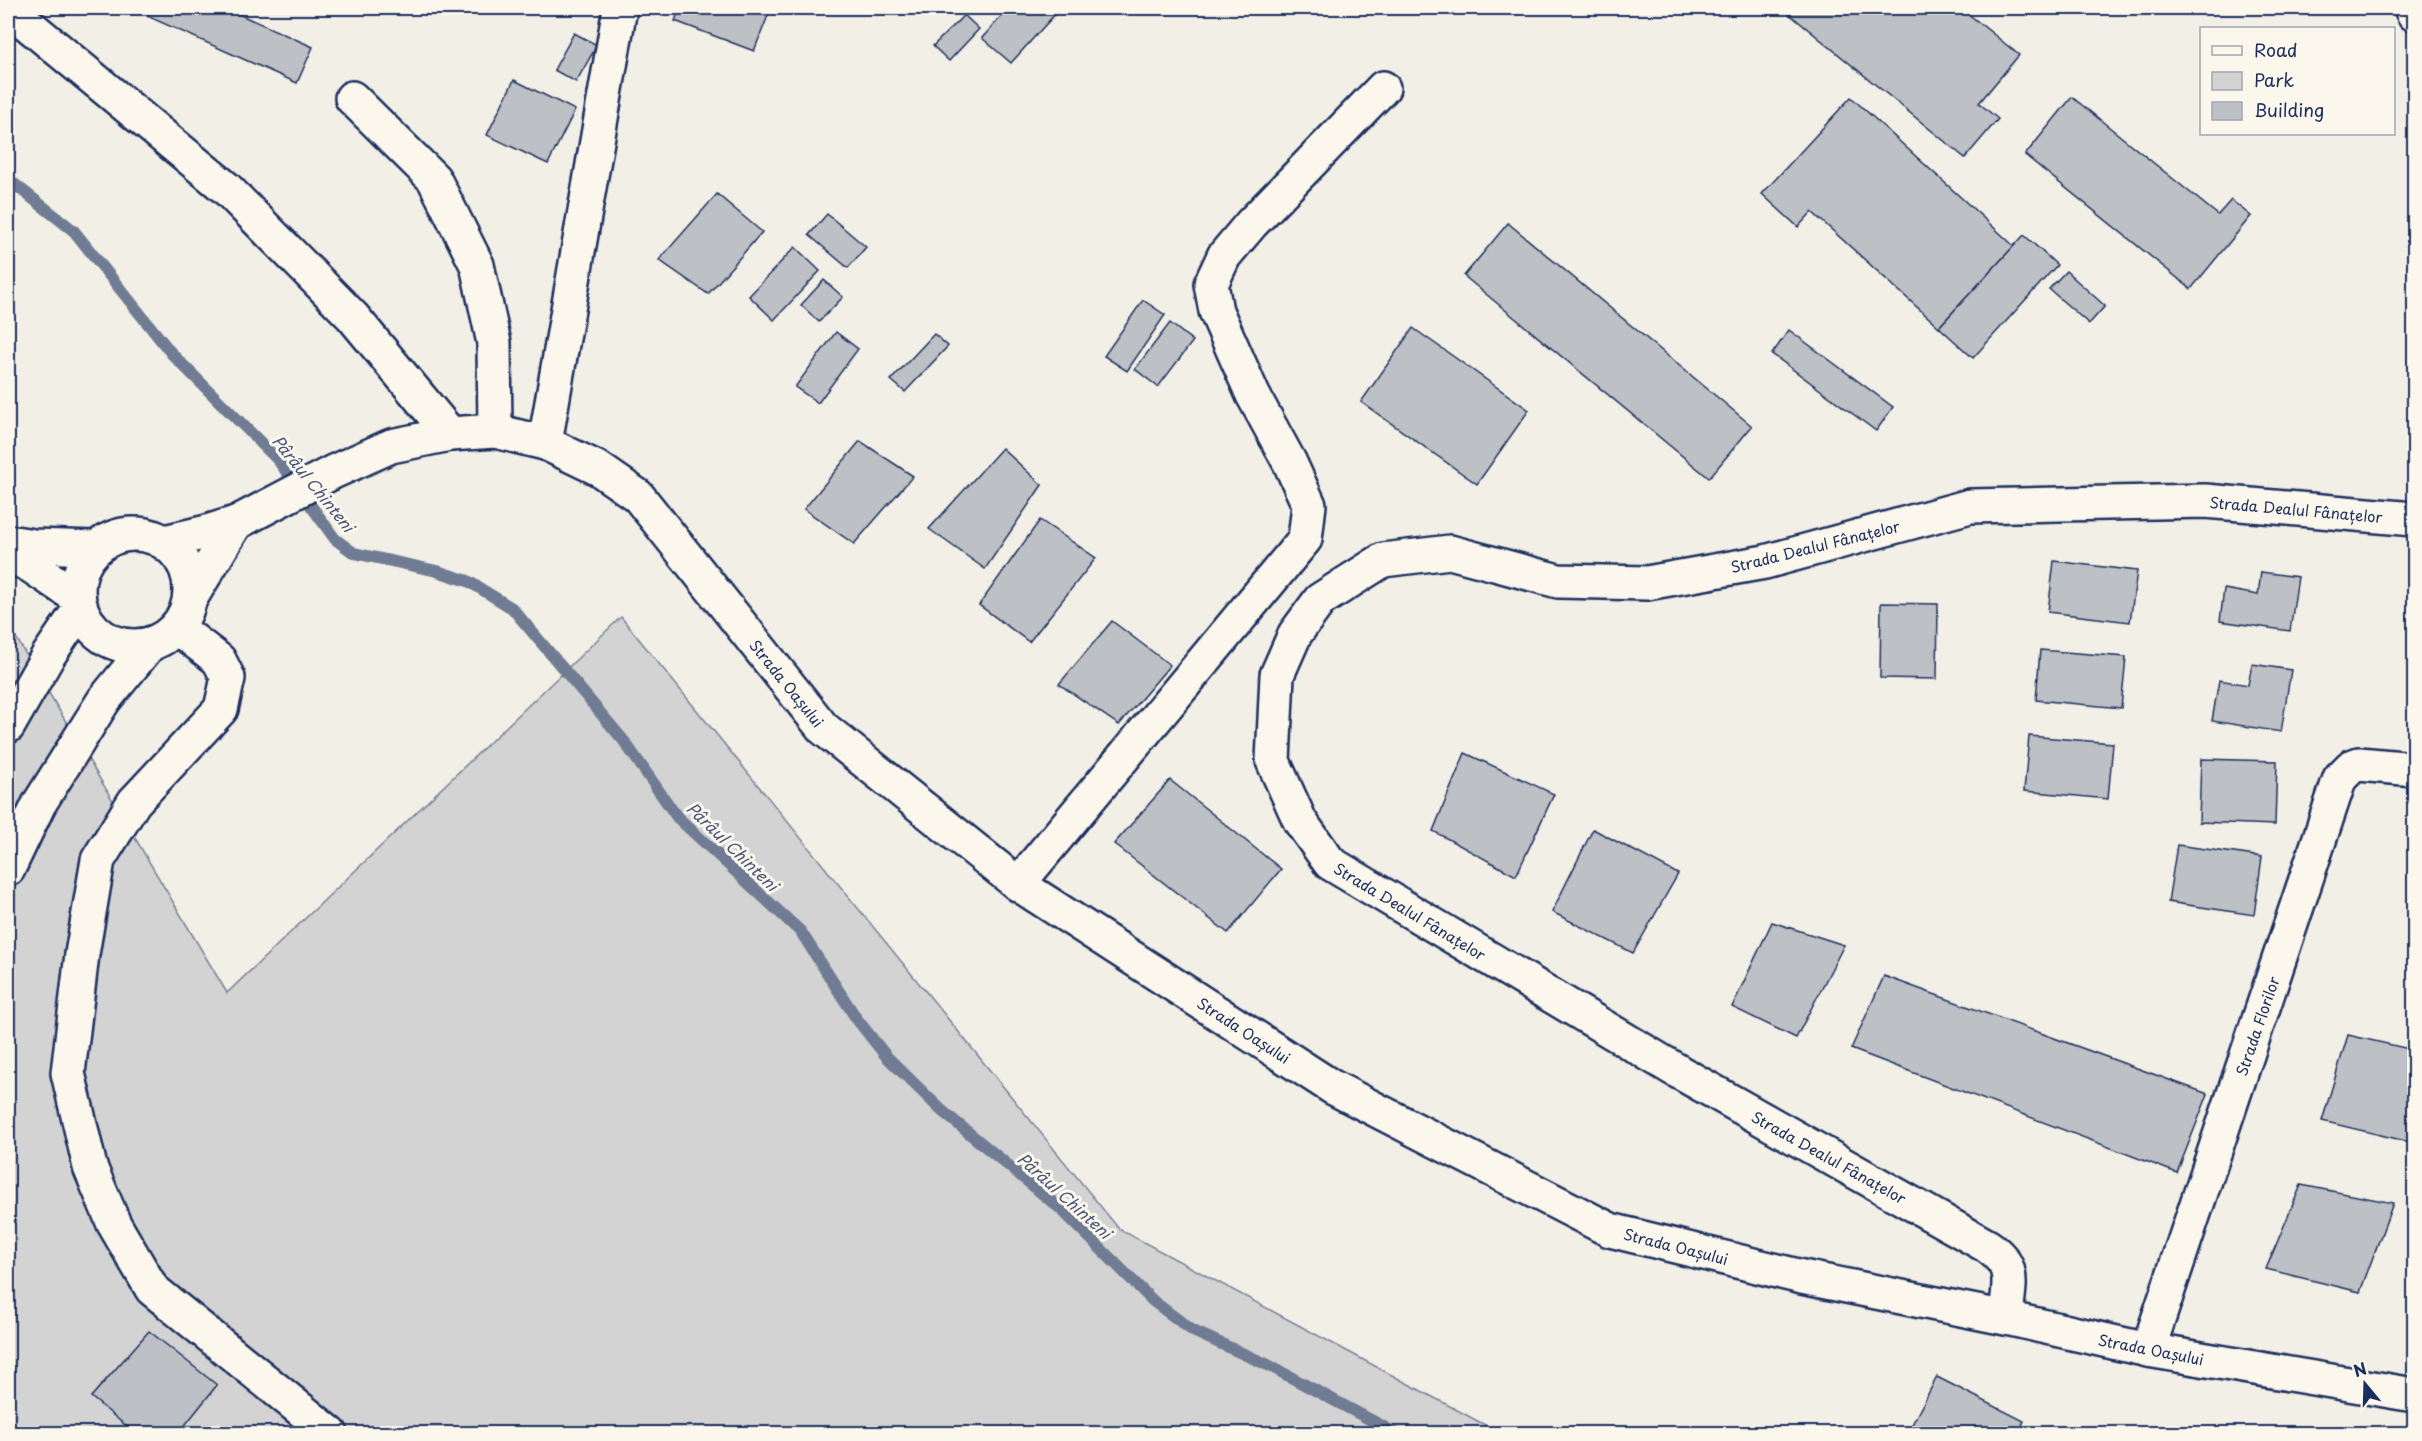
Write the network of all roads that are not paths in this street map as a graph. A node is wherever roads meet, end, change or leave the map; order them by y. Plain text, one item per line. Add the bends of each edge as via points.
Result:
1 (8, 8) edge
2 (620, 8) edge
3 (2411, 8) edge
4 (2415, 14) edge
5 (1383, 88) dead end
6 (352, 98) dead end
7 (495, 431) junction
8 (450, 434) junction
9 (544, 443) junction
10 (2415, 519) edge
11 (242, 520) junction
12 (8, 542) edge
13 (164, 542) junction
14 (96, 548) junction
15 (8, 554) edge
16 (79, 603) junction
17 (172, 623) junction
18 (8, 726) edge
19 (2415, 769) edge
20 (8, 869) edge
21 (1018, 884) junction
22 (2006, 1318) junction
23 (2148, 1350) junction
24 (2415, 1395) edge
25 (331, 1434) edge

1 - 8 main road via 227,189 353,316
2 - 9 main road
3 - 4 main road
5 - 21 main road via 1251,224 1224,256 1211,284 1216,311 1252,395 1309,505 1305,539
6 - 7 main road via 434,178 477,265 494,343
7 - 8 main road, Strada Oașului
7 - 9 main road, Strada Oașului
8 - 11 main road, Strada Oașului via 391,446
9 - 21 main road, Strada Oașului via 599,469 638,496 823,728
10 - 22 main road, Strada Dealul Fânațelor via 2205,501 1970,506 1765,562 1647,583 1558,581 1450,552 1383,560 1320,600 1295,634 1277,675 1273,761 1300,821 1330,863 1679,1072 2001,1255 2010,1270
11 - 13 main road, Strada Oașului
11 - 17 main road
12 - 14 main road
13 - 14 main road via 141,533 117,535
13 - 17 main road via 180,556 189,576
14 - 16 main road via 80,570
15 - 16 main road via 31,566
16 - 17 main road via 91,628 108,641 129,647
16 - 18 main road
17 - 20 main road via 98,710 39,804
17 - 25 main road via 219,660 228,678 221,709 134,802 98,860 68,1073 90,1167 114,1224 152,1289
19 - 23 main road, Strada Florilor via 2359,764 2340,778
21 - 22 main road, Strada Oașului via 1332,1087 1610,1230 1802,1277
22 - 23 main road, Strada Oașului
23 - 24 main road, Strada Oașului

